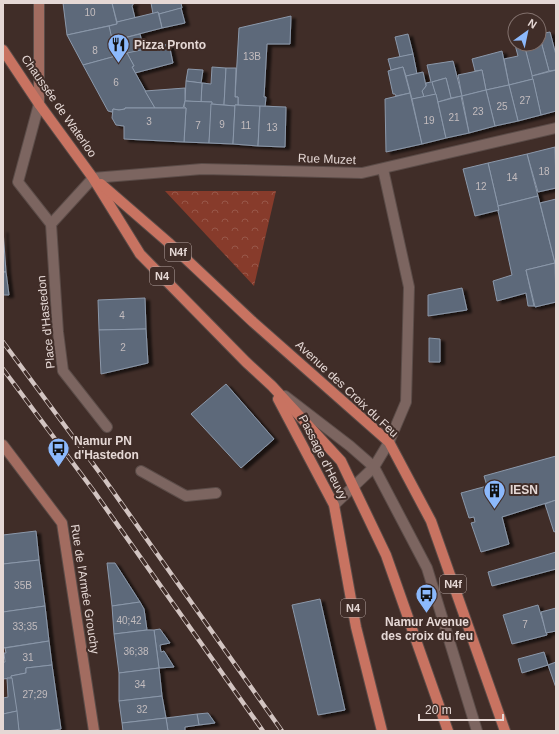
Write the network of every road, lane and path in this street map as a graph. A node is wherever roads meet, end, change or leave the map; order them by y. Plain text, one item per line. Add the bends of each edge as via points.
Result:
1 (39, 3) edge
2 (3, 50) edge
3 (39, 104) junction
4 (556, 128) edge
5 (383, 169) junction
6 (93, 178) junction
7 (51, 224) junction
8 (272, 386) junction
9 (107, 427) dead end
10 (389, 442) junction
11 (3, 445) edge
12 (374, 467) junction
13 (142, 471) dead end
14 (353, 487) junction
15 (216, 493) dead end
16 (334, 505) junction
17 (94, 731) edge
18 (382, 731) edge
19 (448, 731) edge
20 (477, 731) edge
21 (505, 731) edge

1 - 3 street
2 - 3 main road, Chaussée de Waterloo / N4
3 - 6 main road, Chaussée de Waterloo / N4
3 - 7 street via 18,182
4 - 5 street, Rue Muzet
5 - 6 street, Rue Muzet via 362,173 202,169
5 - 10 street via 408,287 406,402
6 - 7 street
6 - 8 main road, N4 via 140,254
6 - 10 main road, Avenue des Croix du Feu / N4f via 169,243
7 - 9 street, Place d'Hastedon via 63,371
8 - 12 street
8 - 14 main road via 342,461
8 - 16 main road, Passage d'Heuvy / N4
10 - 12 street
10 - 21 main road, Avenue des Croix du Feu / N4f via 431,521
11 - 17 street, Rue de l'Armée Grouchy via 62,523
12 - 14 street
12 - 20 street via 427,568
13 - 15 street via 186,496
14 - 16 street
14 - 19 main road via 386,555
16 - 18 main road, Passage d'Heuvy / N4 via 356,627

